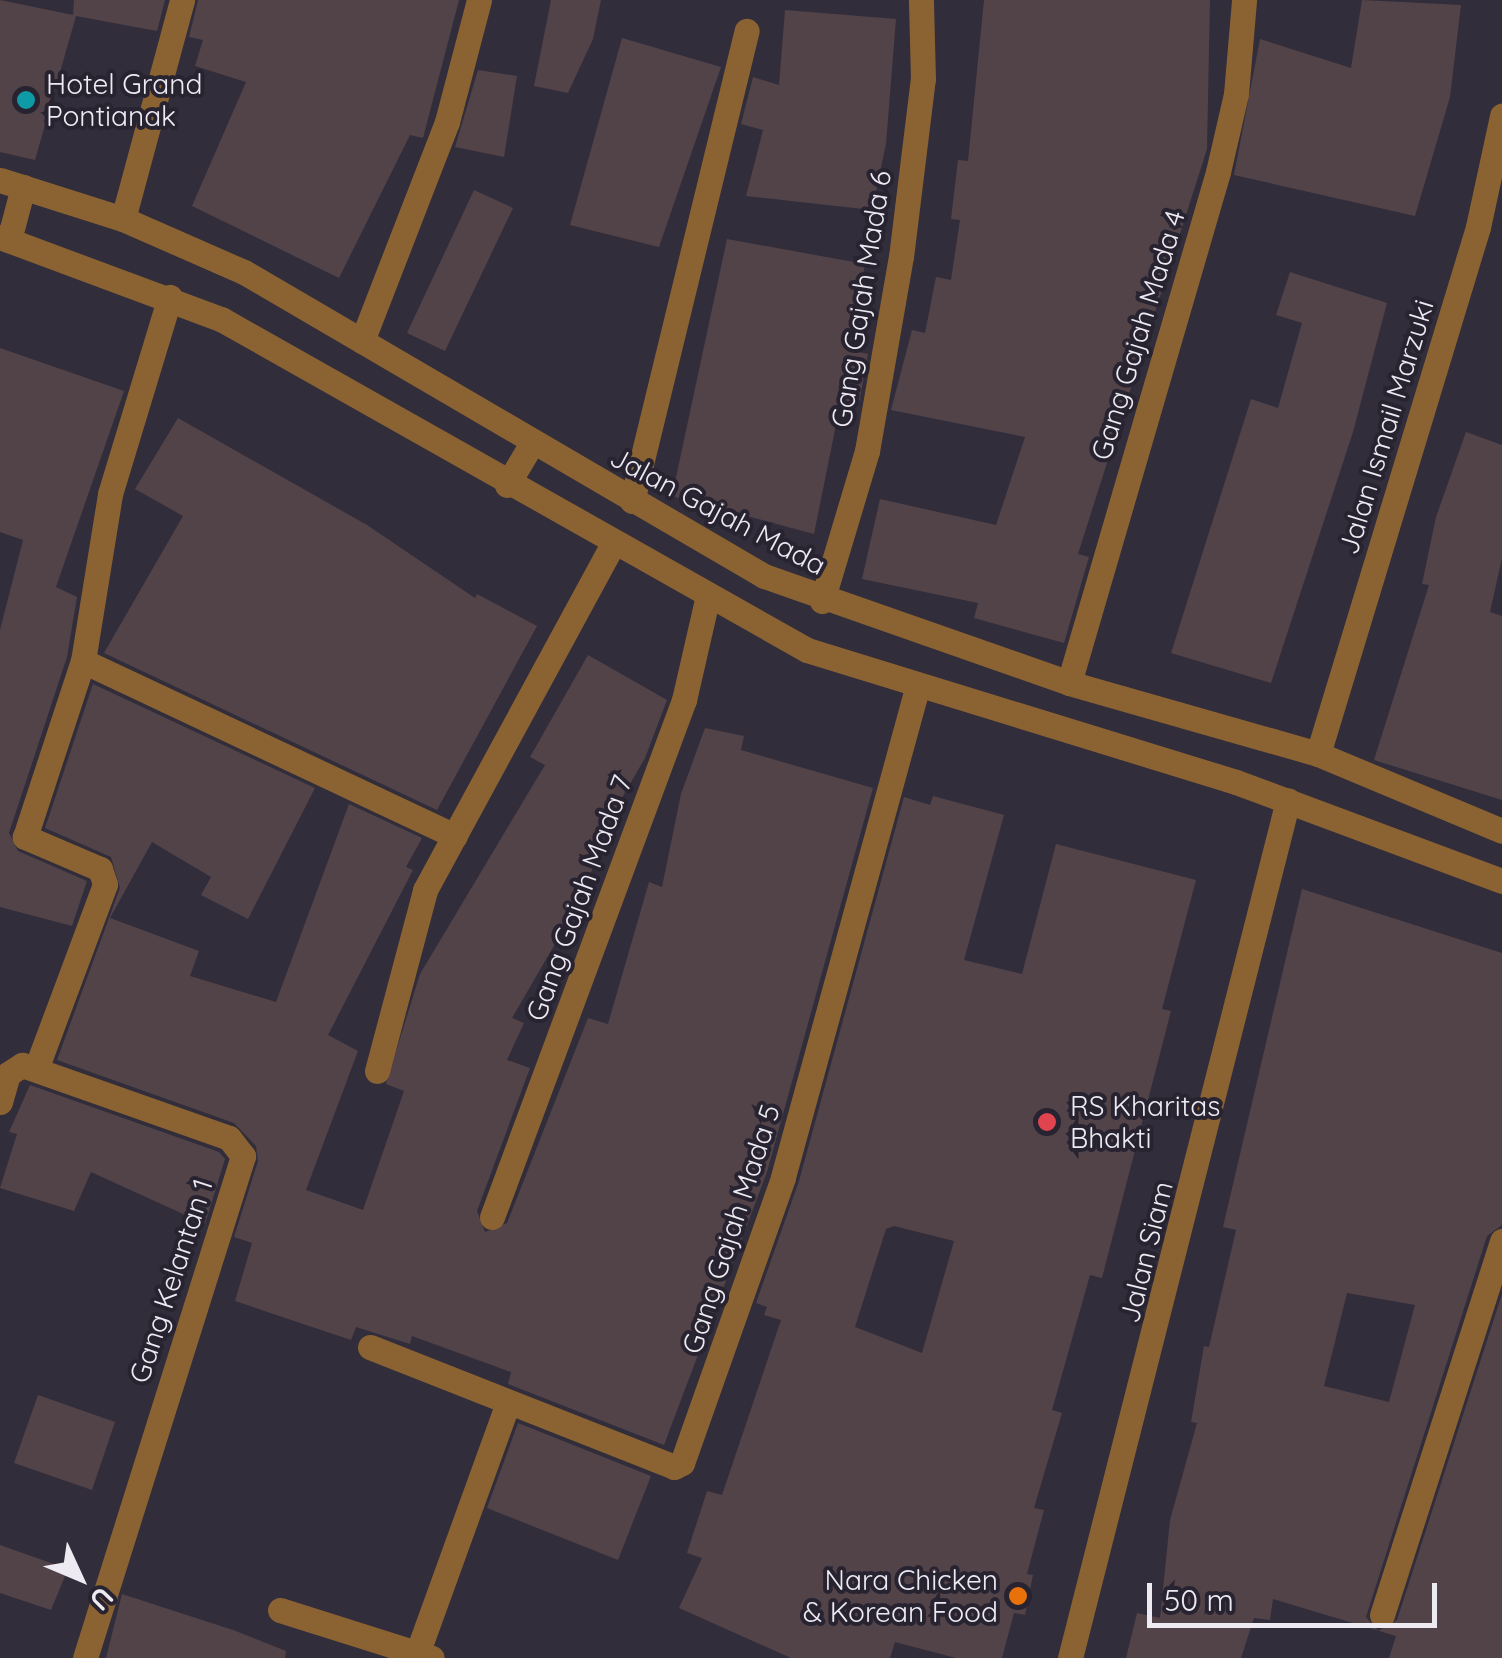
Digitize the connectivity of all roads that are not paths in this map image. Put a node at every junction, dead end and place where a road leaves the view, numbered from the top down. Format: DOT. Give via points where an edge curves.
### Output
graph roads {
  1 [pos="182,0"];
  2 [pos="479,0"];
  3 [pos="921,0"];
  4 [pos="1244,0"];
  5 [pos="747,31"];
  6 [pos="1502,116"];
  7 [pos="12,184"];
  8 [pos="123,219"];
  9 [pos="1490,228"];
  10 [pos="4,238"];
  11 [pos="170,296"];
  12 [pos="362,341"];
  13 [pos="532,443"];
  14 [pos="507,485"];
  15 [pos="632,501"];
  16 [pos="612,544"];
  17 [pos="708,596"];
  18 [pos="822,601"];
  19 [pos="84,662"];
  20 [pos="1069,683"];
  21 [pos="918,685"];
  22 [pos="1318,754"];
  23 [pos="1288,800"];
  24 [pos="0,828"];
  25 [pos="1502,831"];
  26 [pos="455,836"];
  27 [pos="25,837"];
  28 [pos="1502,881"];
  29 [pos="29,1067"];
  30 [pos="376,1070"];
  31 [pos="0,1102"];
  32 [pos="492,1217"];
  33 [pos="1502,1241"];
  34 [pos="370,1347"];
  35 [pos="508,1402"];
  36 [pos="280,1610"];
  37 [pos="1382,1615"];
  38 [pos="424,1656"];
  39 [pos="85,1658"];
  40 [pos="1070,1658"];
  1 -- 8 [label="street"];
  2 -- 12 [label="street" via="447,122"];
  3 -- 18 [label="street, Gang Gajah Mada 6" via="923,79 901,257 867,451"];
  4 -- 20 [label="street, Gang Gajah Mada 4" via="1236,94 1218,172"];
  5 -- 15 [label="street"];
  6 -- 9 [label="street, Jalan Ismail Marzuki"];
  7 -- 8 [label="street, Jalan Gajah Mada"];
  7 -- 10 [label="street"];
  8 -- 12 [label="street, Jalan Gajah Mada" via="244,272"];
  9 -- 22 [label="street, Jalan Ismail Marzuki"];
  10 -- 11 [label="street"];
  11 -- 14 [label="street" via="221,318"];
  11 -- 19 [label="street" via="110,494"];
  12 -- 13 [label="street, Jalan Gajah Mada"];
  13 -- 14 [label="street"];
  13 -- 15 [label="street, Jalan Gajah Mada"];
  14 -- 16 [label="street"];
  15 -- 18 [label="street, Jalan Gajah Mada"];
  16 -- 17 [label="street"];
  16 -- 26 [label="street"];
  17 -- 21 [label="street" via="807,650"];
  17 -- 32 [label="street, Gang Gajah Mada 7" via="684,700"];
  18 -- 20 [label="street, Jalan Gajah Mada"];
  19 -- 26 [label="street"];
  19 -- 27 [label="street"];
  20 -- 22 [label="street, Jalan Gajah Mada"];
  21 -- 23 [label="street"];
  21 -- 35 [label="street, Gang Gajah Mada 5" via="783,1177 688,1455 674,1467"];
  22 -- 25 [label="street, Jalan Gajah Mada"];
  23 -- 28 [label="street"];
  23 -- 40 [label="street, Jalan Siam"];
  24 -- 27 [label="street"];
  26 -- 30 [label="street" via="425,890"];
  27 -- 29 [label="street" via="100,869 105,884"];
  29 -- 31 [label="street" via="8,1074"];
  29 -- 39 [label="street, Gang Kelantan 1" via="229,1138 243,1156"];
  33 -- 37 [label="street"];
  34 -- 35 [label="street, Gang Gajah Mada 5"];
  35 -- 38 [label="street"];
  36 -- 38 [label="street"];
}
